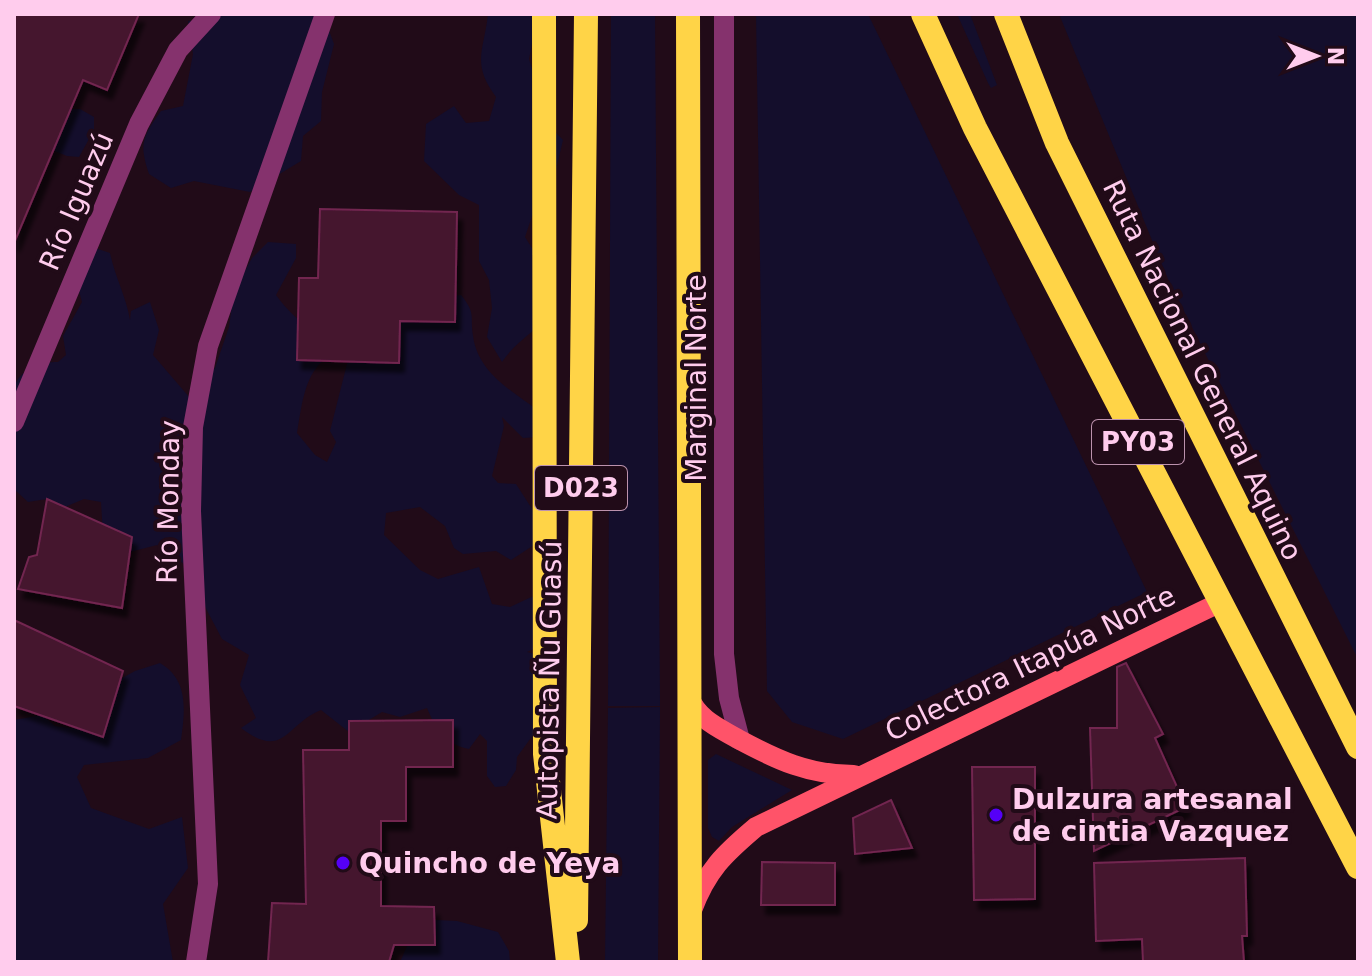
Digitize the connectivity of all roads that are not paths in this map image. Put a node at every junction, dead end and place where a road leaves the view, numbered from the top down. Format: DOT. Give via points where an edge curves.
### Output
graph roads {
  1 [pos="211,14"];
  2 [pos="325,14"];
  3 [pos="544,14"];
  4 [pos="586,14"];
  5 [pos="688,14"];
  6 [pos="724,14"];
  7 [pos="923,14"];
  8 [pos="1006,14"];
  9 [pos="14,422"];
  10 [pos="1221,602"];
  11 [pos="687,693"];
  12 [pos="740,740"];
  13 [pos="1358,747"];
  14 [pos="862,775"];
  15 [pos="1358,867"];
  16 [pos="690,915"];
  17 [pos="196,962"];
  18 [pos="568,962"];
  19 [pos="576,962"];
  20 [pos="690,962"];
  1 -- 9 [label="street, Río Iguazú" via="178,50 139,124"];
  2 -- 17 [label="street, Río Monday" via="208,346 193,427 191,511 208,884"];
  3 -- 18 [label="highway" via="545,754"];
  4 -- 19 [label="highway, Autopista Ñu Guasú / D023"];
  5 -- 11 [label="highway"];
  6 -- 12 [label="street, Marginal Norte" via="724,654"];
  7 -- 10 [label="highway, PY03" via="975,128"];
  8 -- 13 [label="highway, Ruta Nacional General Aquino / PY03" via="1057,143"];
  10 -- 14 [label="main road, Colectora Itapúa Norte"];
  10 -- 15 [label="highway, PY03"];
  11 -- 12 [label="main road, Colectora Itapúa Norte" via="695,712"];
  11 -- 16 [label="highway"];
  12 -- 14 [label="main road, Colectora Itapúa Norte" via="805,770"];
  14 -- 16 [label="main road, Colectora Itapúa Norte" via="756,827 719,858"];
  16 -- 20 [label="highway"];
}
